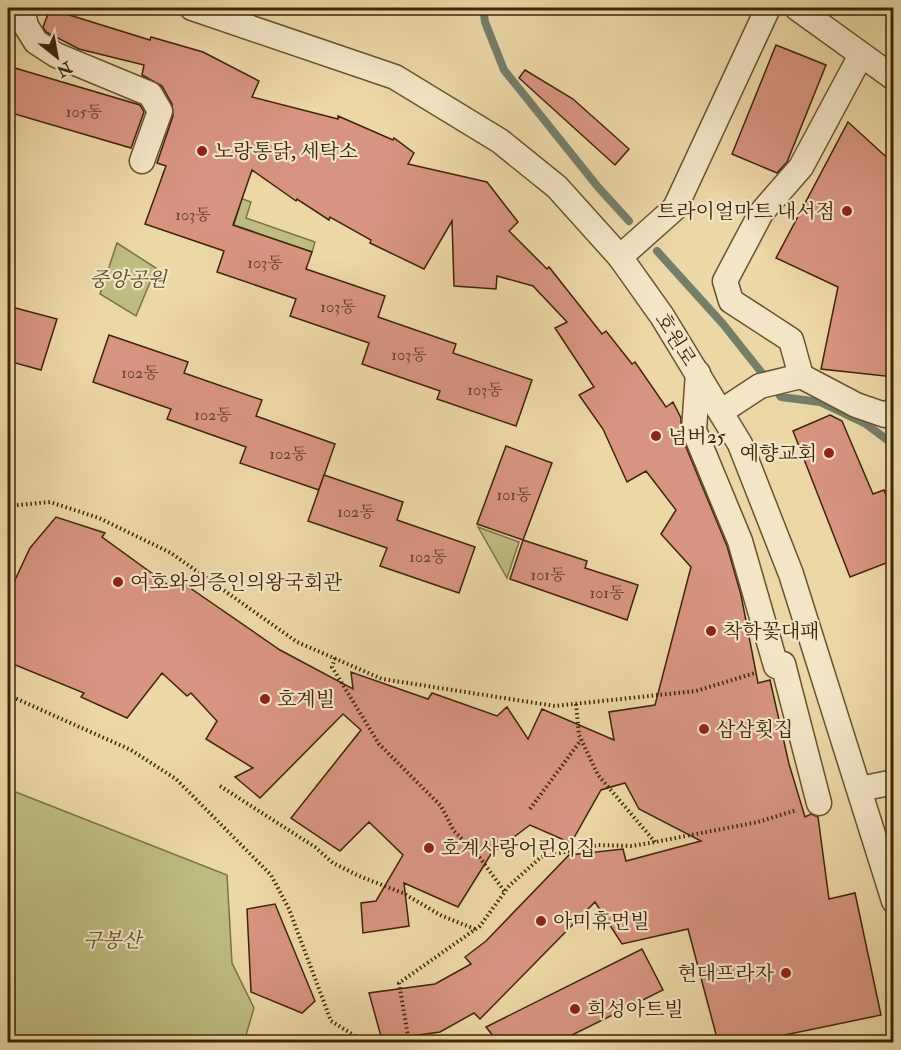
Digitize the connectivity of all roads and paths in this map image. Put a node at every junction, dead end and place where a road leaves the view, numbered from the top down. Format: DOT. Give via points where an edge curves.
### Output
graph roads {
  1 [pos="22,8"];
  2 [pos="192,8"];
  3 [pos="768,8"];
  4 [pos="797,8"];
  5 [pos="861,54"];
  6 [pos="894,78"];
  7 [pos="142,161"];
  8 [pos="620,257"];
  9 [pos="698,373"];
  10 [pos="801,376"];
  11 [pos="894,410"];
  12 [pos="722,411"];
  13 [pos="8,506"];
  14 [pos="335,658"];
  15 [pos="779,665"];
  16 [pos="8,695"];
  17 [pos="576,704"];
  18 [pos="581,740"];
  19 [pos="894,782"];
  20 [pos="220,786"];
  21 [pos="860,789"];
  22 [pos="819,803"];
  23 [pos="530,809"];
  24 [pos="656,842"];
  25 [pos="505,892"];
  26 [pos="894,901"];
  27 [pos="475,929"];
  28 [pos="365,1042"];
  29 [pos="409,1042"];
  1 -- 7 [label="street" via="26,26 36,42 56,55 150,94 160,111"];
  2 -- 8 [label="street, 호원로" via="395,77 500,141 557,187"];
  3 -- 8 [label="street" via="675,208"];
  4 -- 5 [label="street"];
  5 -- 6 [label="street"];
  5 -- 10 [label="street" via="801,167 761,213 725,281 731,301 791,340"];
  8 -- 9 [label="street, 호원로"];
  9 -- 12 [label="street, 호원로"];
  9 -- 15 [label="street" via="694,430 740,541"];
  10 -- 11 [label="street" via="856,405 885,414"];
  10 -- 12 [label="street" via="760,386"];
  12 -- 21 [label="street, 호원로" via="740,444 791,574"];
  13 -- 14 [label="path" via="50,502 99,518 171,553 297,642"];
  14 -- 17 [label="path" via="382,679 555,706"];
  14 -- 25 [label="path" via="332,667 379,744 441,806 454,831"];
  15 -- 17 [label="path" via="696,691"];
  15 -- 22 [label="street"];
  16 -- 28 [label="path" via="131,750 176,779 272,875 289,909 331,1021"];
  17 -- 18 [label="path"];
  18 -- 23 [label="path"];
  18 -- 24 [label="path" via="598,775"];
  19 -- 21 [label="street"];
  20 -- 27 [label="path" via="315,847 333,863"];
  21 -- 26 [label="street, 호원로"];
  22 -- 24 [label="path" via="758,822"];
  24 -- 25 [label="path" via="598,845 541,857"];
  25 -- 27 [label="path"];
  27 -- 29 [label="path" via="399,982"];
}
